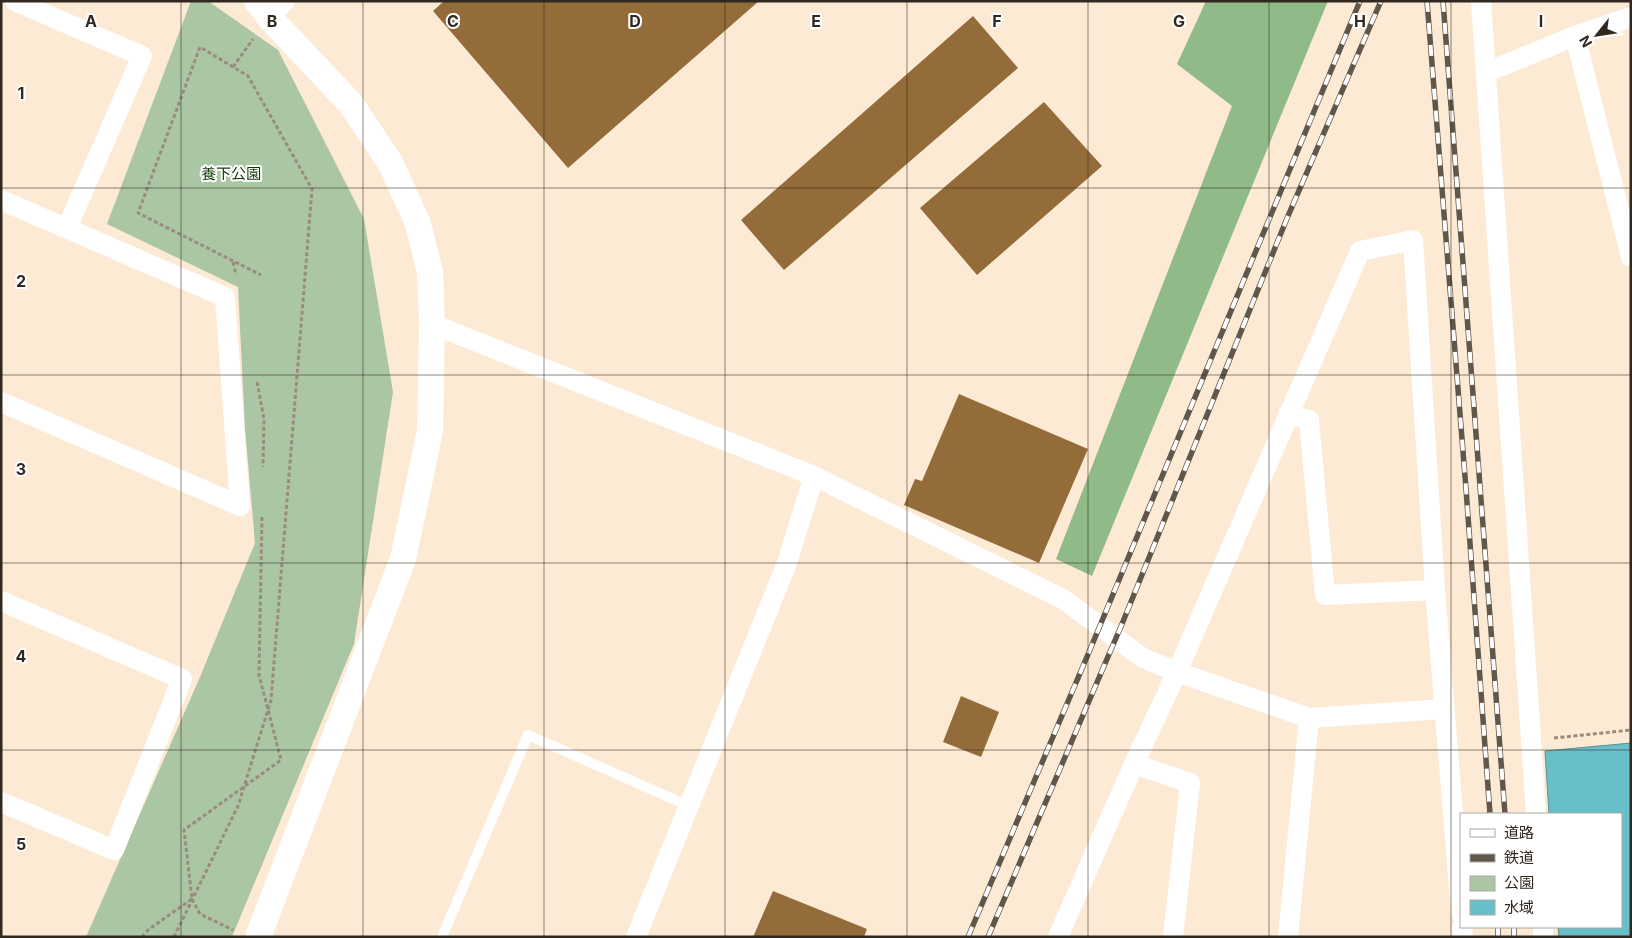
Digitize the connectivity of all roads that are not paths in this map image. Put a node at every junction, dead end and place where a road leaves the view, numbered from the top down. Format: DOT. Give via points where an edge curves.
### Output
graph roads {
  1 [pos="15,1"];
  2 [pos="1481,1"];
  3 [pos="270,7"];
  4 [pos="1631,17"];
  5 [pos="1575,36"];
  6 [pos="1487,72"];
  7 [pos="1,200"];
  8 [pos="67,228"];
  9 [pos="1631,258"];
  10 [pos="432,324"];
  11 [pos="1,402"];
  12 [pos="1288,414"];
  13 [pos="814,476"];
  14 [pos="1435,590"];
  15 [pos="1,601"];
  16 [pos="1177,672"];
  17 [pos="1444,709"];
  18 [pos="1310,718"];
  19 [pos="1134,764"];
  20 [pos="1,802"];
  21 [pos="689,806"];
  22 [pos="1536,813"];
  23 [pos="1460,901"];
  24 [pos="254,935"];
  25 [pos="442,937"];
  26 [pos="636,937"];
  27 [pos="1058,937"];
  28 [pos="1173,937"];
  29 [pos="1288,937"];
  1 -- 8 [label="street" via="142,56"];
  2 -- 6 [label="street"];
  3 -- 10 [label="street" via="351,104 391,164 418,224 430,272"];
  4 -- 5 [label="street"];
  5 -- 6 [label="street"];
  5 -- 9 [label="street"];
  6 -- 22 [label="street"];
  7 -- 8 [label="street"];
  8 -- 11 [label="street" via="225,297 240,506"];
  10 -- 13 [label="street"];
  10 -- 24 [label="street" via="430,431 402,559"];
  12 -- 14 [label="street" via="1309,420 1325,595"];
  12 -- 14 [label="street" via="1360,251 1414,240"];
  12 -- 16 [label="street"];
  13 -- 16 [label="street" via="1063,599 1143,658"];
  13 -- 21 [label="street" via="787,563"];
  14 -- 17 [label="street"];
  15 -- 20 [label="street" via="182,678 114,850"];
  16 -- 18 [label="street"];
  16 -- 19 [label="street"];
  17 -- 18 [label="street"];
  17 -- 23 [label="street"];
  18 -- 29 [label="street"];
  19 -- 27 [label="street"];
  19 -- 28 [label="street" via="1190,783"];
  21 -- 25 [label="lane" via="528,735"];
  21 -- 26 [label="street"];
}
